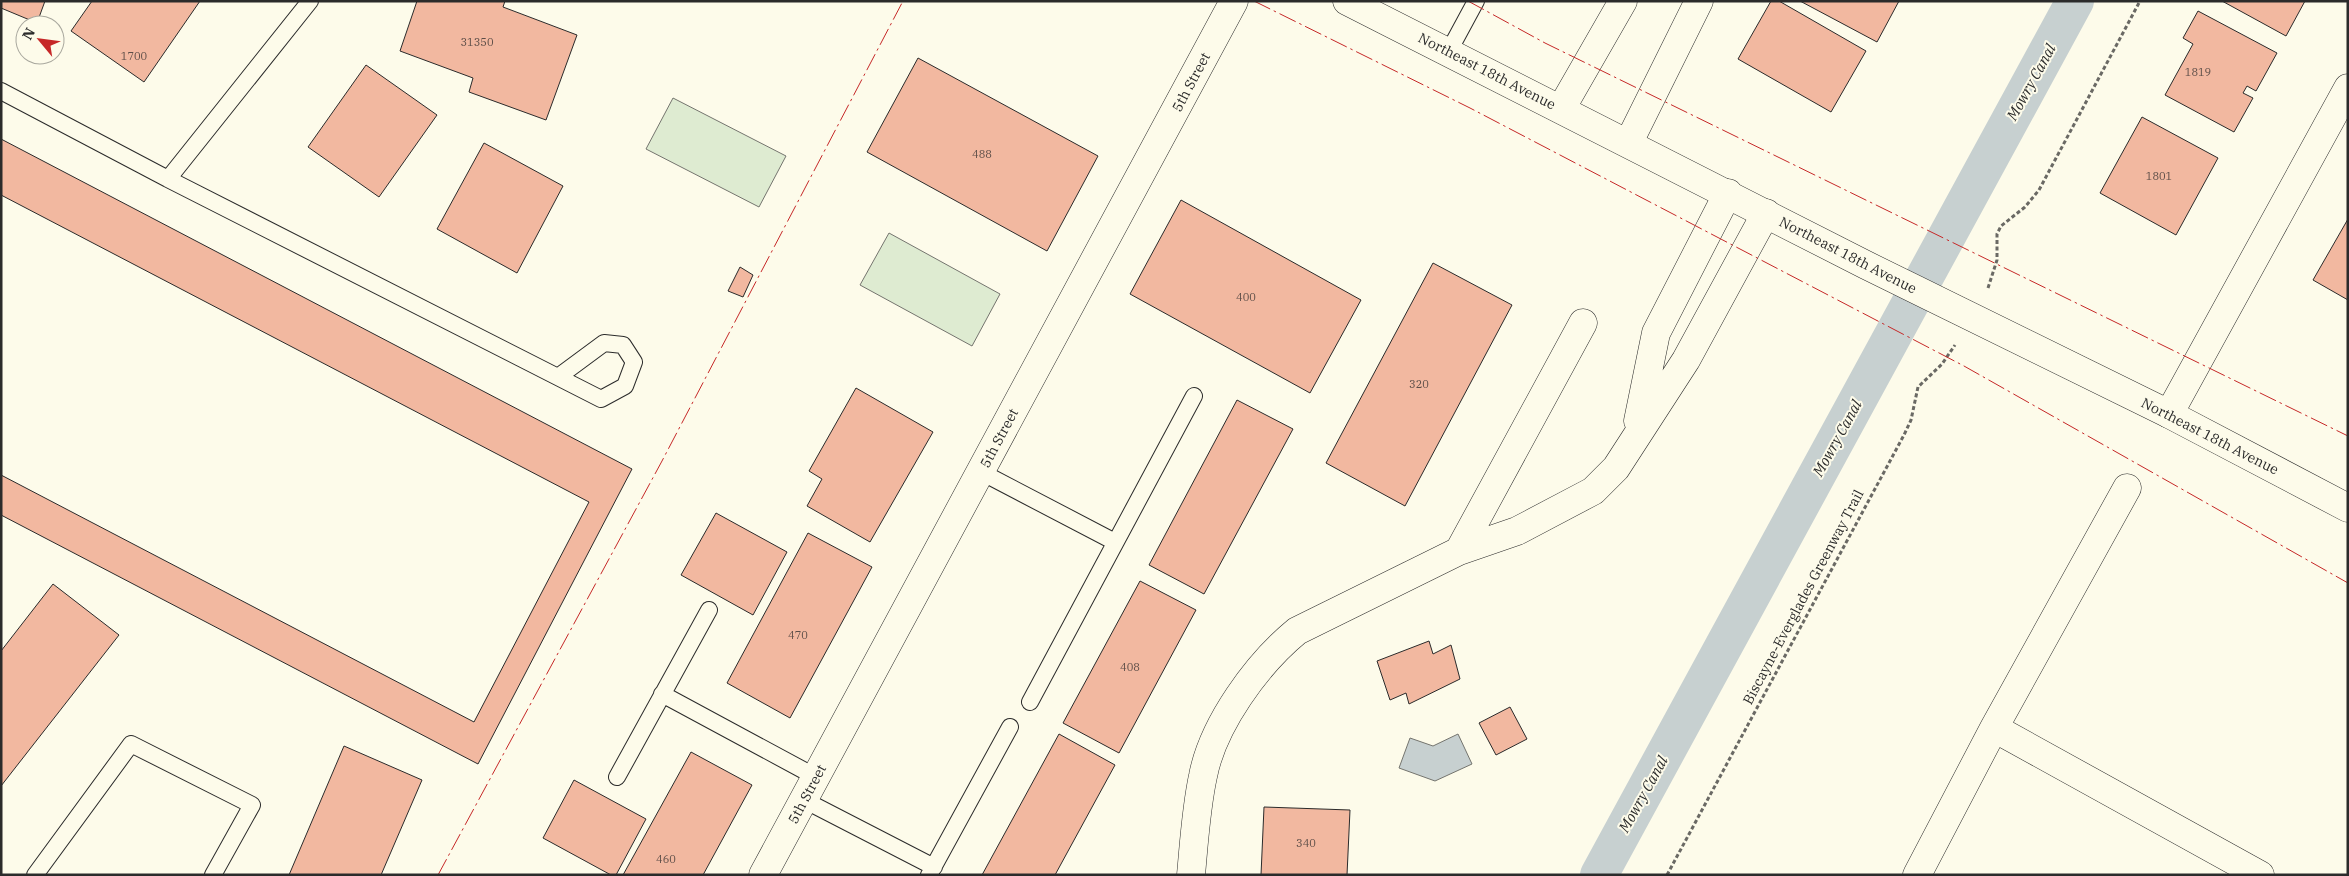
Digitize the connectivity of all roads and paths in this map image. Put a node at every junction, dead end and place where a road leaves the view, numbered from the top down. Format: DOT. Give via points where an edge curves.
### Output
graph roads {
  1 [pos="310,1"];
  2 [pos="1234,1"];
  3 [pos="1348,1"];
  4 [pos="1476,1"];
  5 [pos="1623,1"];
  6 [pos="1699,1"];
  7 [pos="2140,1"];
  8 [pos="1449,52"];
  9 [pos="1,91"];
  10 [pos="2345,99"];
  11 [pos="1562,109"];
  12 [pos="1629,142"];
  13 [pos="168,179"];
  14 [pos="1728,193"];
  15 [pos="1766,213"];
  16 [pos="1986,293"];
  17 [pos="1583,323"];
  18 [pos="1956,343"];
  19 [pos="558,377"];
  20 [pos="1194,396"];
  21 [pos="2170,414"];
  22 [pos="1635,435"];
  23 [pos="981,472"];
  24 [pos="2127,488"];
  25 [pos="2348,508"];
  26 [pos="1115,542"];
  27 [pos="1459,551"];
  28 [pos="709,610"];
  29 [pos="662,694"];
  30 [pos="1030,702"];
  31 [pos="1010,727"];
  32 [pos="1994,728"];
  33 [pos="617,777"];
  34 [pos="810,788"];
  35 [pos="932,871"];
  36 [pos="35,875"];
  37 [pos="213,875"];
  38 [pos="763,875"];
  39 [pos="1191,875"];
  40 [pos="1667,875"];
  41 [pos="1917,875"];
  42 [pos="2260,875"];
  1 -- 13 [label="lane"];
  2 -- 23 [label="street, 5th Street"];
  3 -- 8 [label="street, Northeast 18th Avenue"];
  4 -- 8 [label="lane"];
  5 -- 11 [label="street"];
  6 -- 12 [label="street"];
  7 -- 16 [label="path" via="2039,190 2025,207 2000,226 1996,260"];
  8 -- 11 [label="street, Northeast 18th Avenue"];
  9 -- 13 [label="lane"];
  10 -- 21 [label="street"];
  11 -- 12 [label="street, Northeast 18th Avenue"];
  12 -- 14 [label="street, Northeast 18th Avenue"];
  13 -- 19 [label="lane"];
  14 -- 15 [label="street, Northeast 18th Avenue"];
  14 -- 22 [label="street" via="1656,332"];
  15 -- 21 [label="street, Northeast 18th Avenue"];
  15 -- 22 [label="street" via="1686,360"];
  17 -- 27 [label="street"];
  18 -- 40 [label="path, Biscayne-Everglades Greenway Trail" via="1942,364 1918,386 1911,420 1904,435"];
  20 -- 26 [label="lane"];
  21 -- 25 [label="street, Northeast 18th Avenue"];
  22 -- 27 [label="street" via="1616,468 1593,491 1517,531"];
  23 -- 26 [label="lane"];
  23 -- 34 [label="street, 5th Street"];
  24 -- 32 [label="street"];
  26 -- 30 [label="lane"];
  27 -- 39 [label="street" via="1297,631 1261,666 1212,748 1203,776"];
  28 -- 29 [label="lane"];
  29 -- 33 [label="lane"];
  29 -- 34 [label="lane"];
  31 -- 35 [label="lane"];
  32 -- 41 [label="street"];
  32 -- 42 [label="street"];
  34 -- 35 [label="lane"];
  34 -- 38 [label="street, 5th Street"];
  36 -- 37 [label="lane" via="131,744 252,805"];
}
